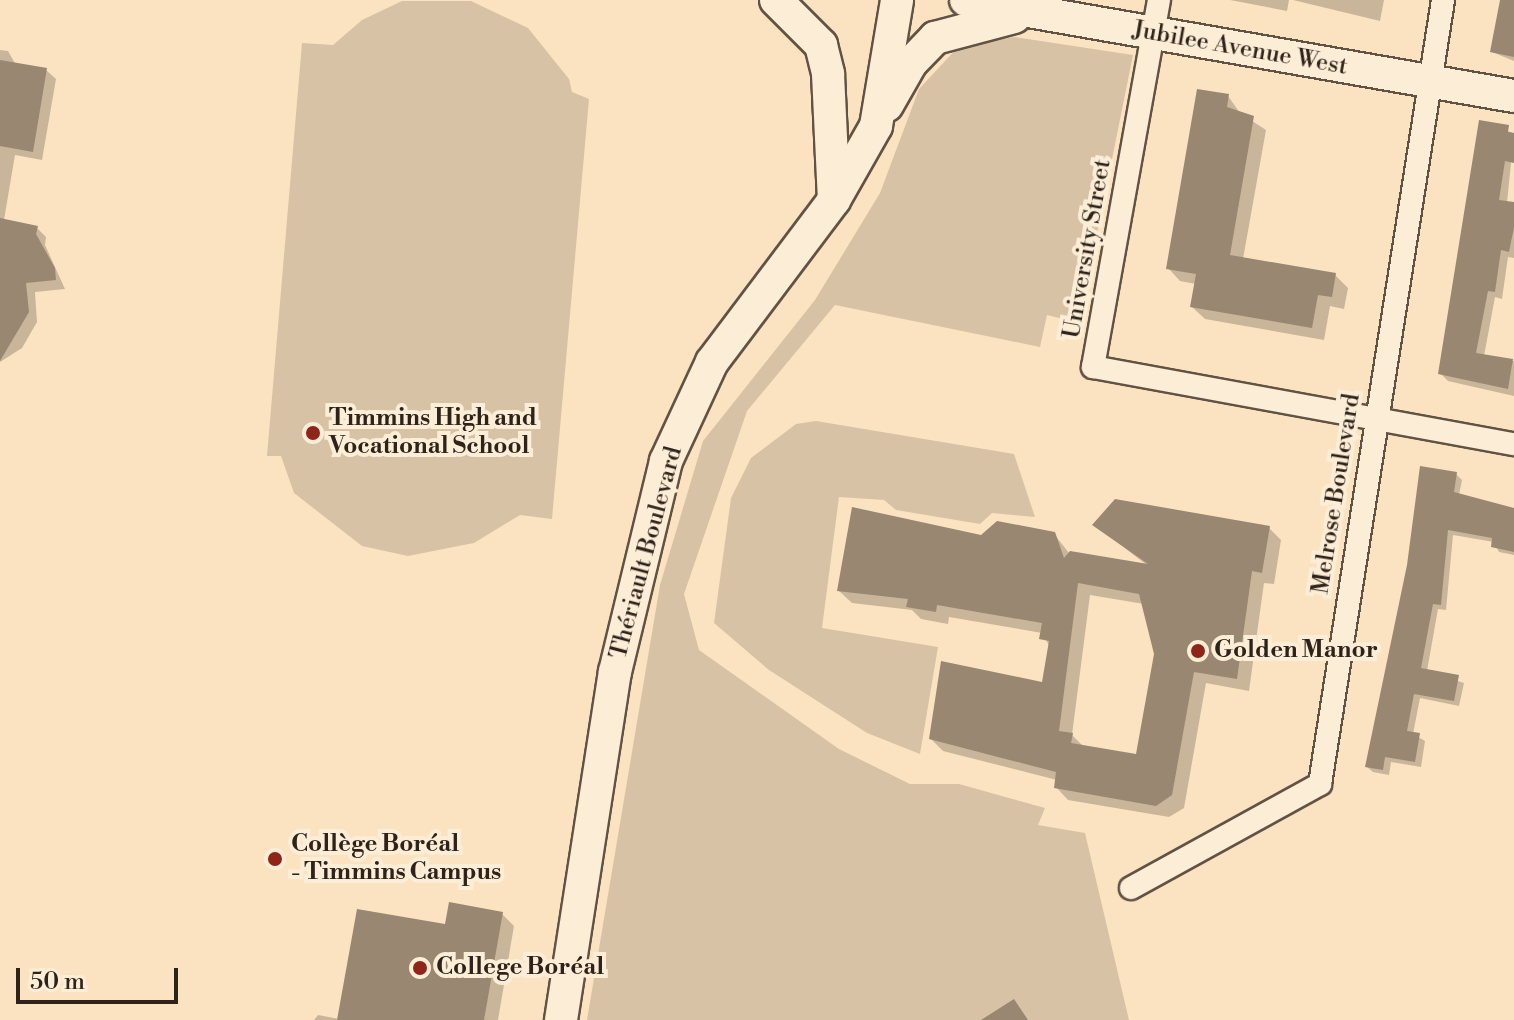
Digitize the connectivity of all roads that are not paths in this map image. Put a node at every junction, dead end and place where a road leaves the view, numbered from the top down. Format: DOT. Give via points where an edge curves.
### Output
graph roads {
  1 [pos="776,0"];
  2 [pos="897,0"];
  3 [pos="966,0"];
  4 [pos="1159,0"];
  5 [pos="1443,0"];
  6 [pos="1045,13"];
  7 [pos="1152,35"];
  8 [pos="1429,83"];
  9 [pos="1514,96"];
  10 [pos="876,126"];
  11 [pos="834,200"];
  12 [pos="1375,416"];
  13 [pos="1514,444"];
  14 [pos="1131,888"];
  15 [pos="561,1020"];
  1 -- 11 [label="main road" via="821,45 828,74"];
  2 -- 10 [label="main road, Thériault Boulevard"];
  3 -- 6 [label="main road, Jubilee Avenue West"];
  4 -- 7 [label="street, University Street"];
  5 -- 8 [label="street, Melrose Boulevard"];
  6 -- 7 [label="main road, Jubilee Avenue West"];
  6 -- 10 [label="main road" via="970,25 935,38 911,63"];
  7 -- 8 [label="main road, Jubilee Avenue West"];
  7 -- 12 [label="street, University Street" via="1093,367"];
  8 -- 9 [label="main road, Jubilee Avenue West"];
  8 -- 12 [label="street, Melrose Boulevard"];
  10 -- 11 [label="main road, Thériault Boulevard"];
  11 -- 15 [label="main road, Thériault Boulevard" via="712,362 666,461 615,672"];
  12 -- 13 [label="street"];
  12 -- 14 [label="street, Melrose Boulevard" via="1320,784"];
}
